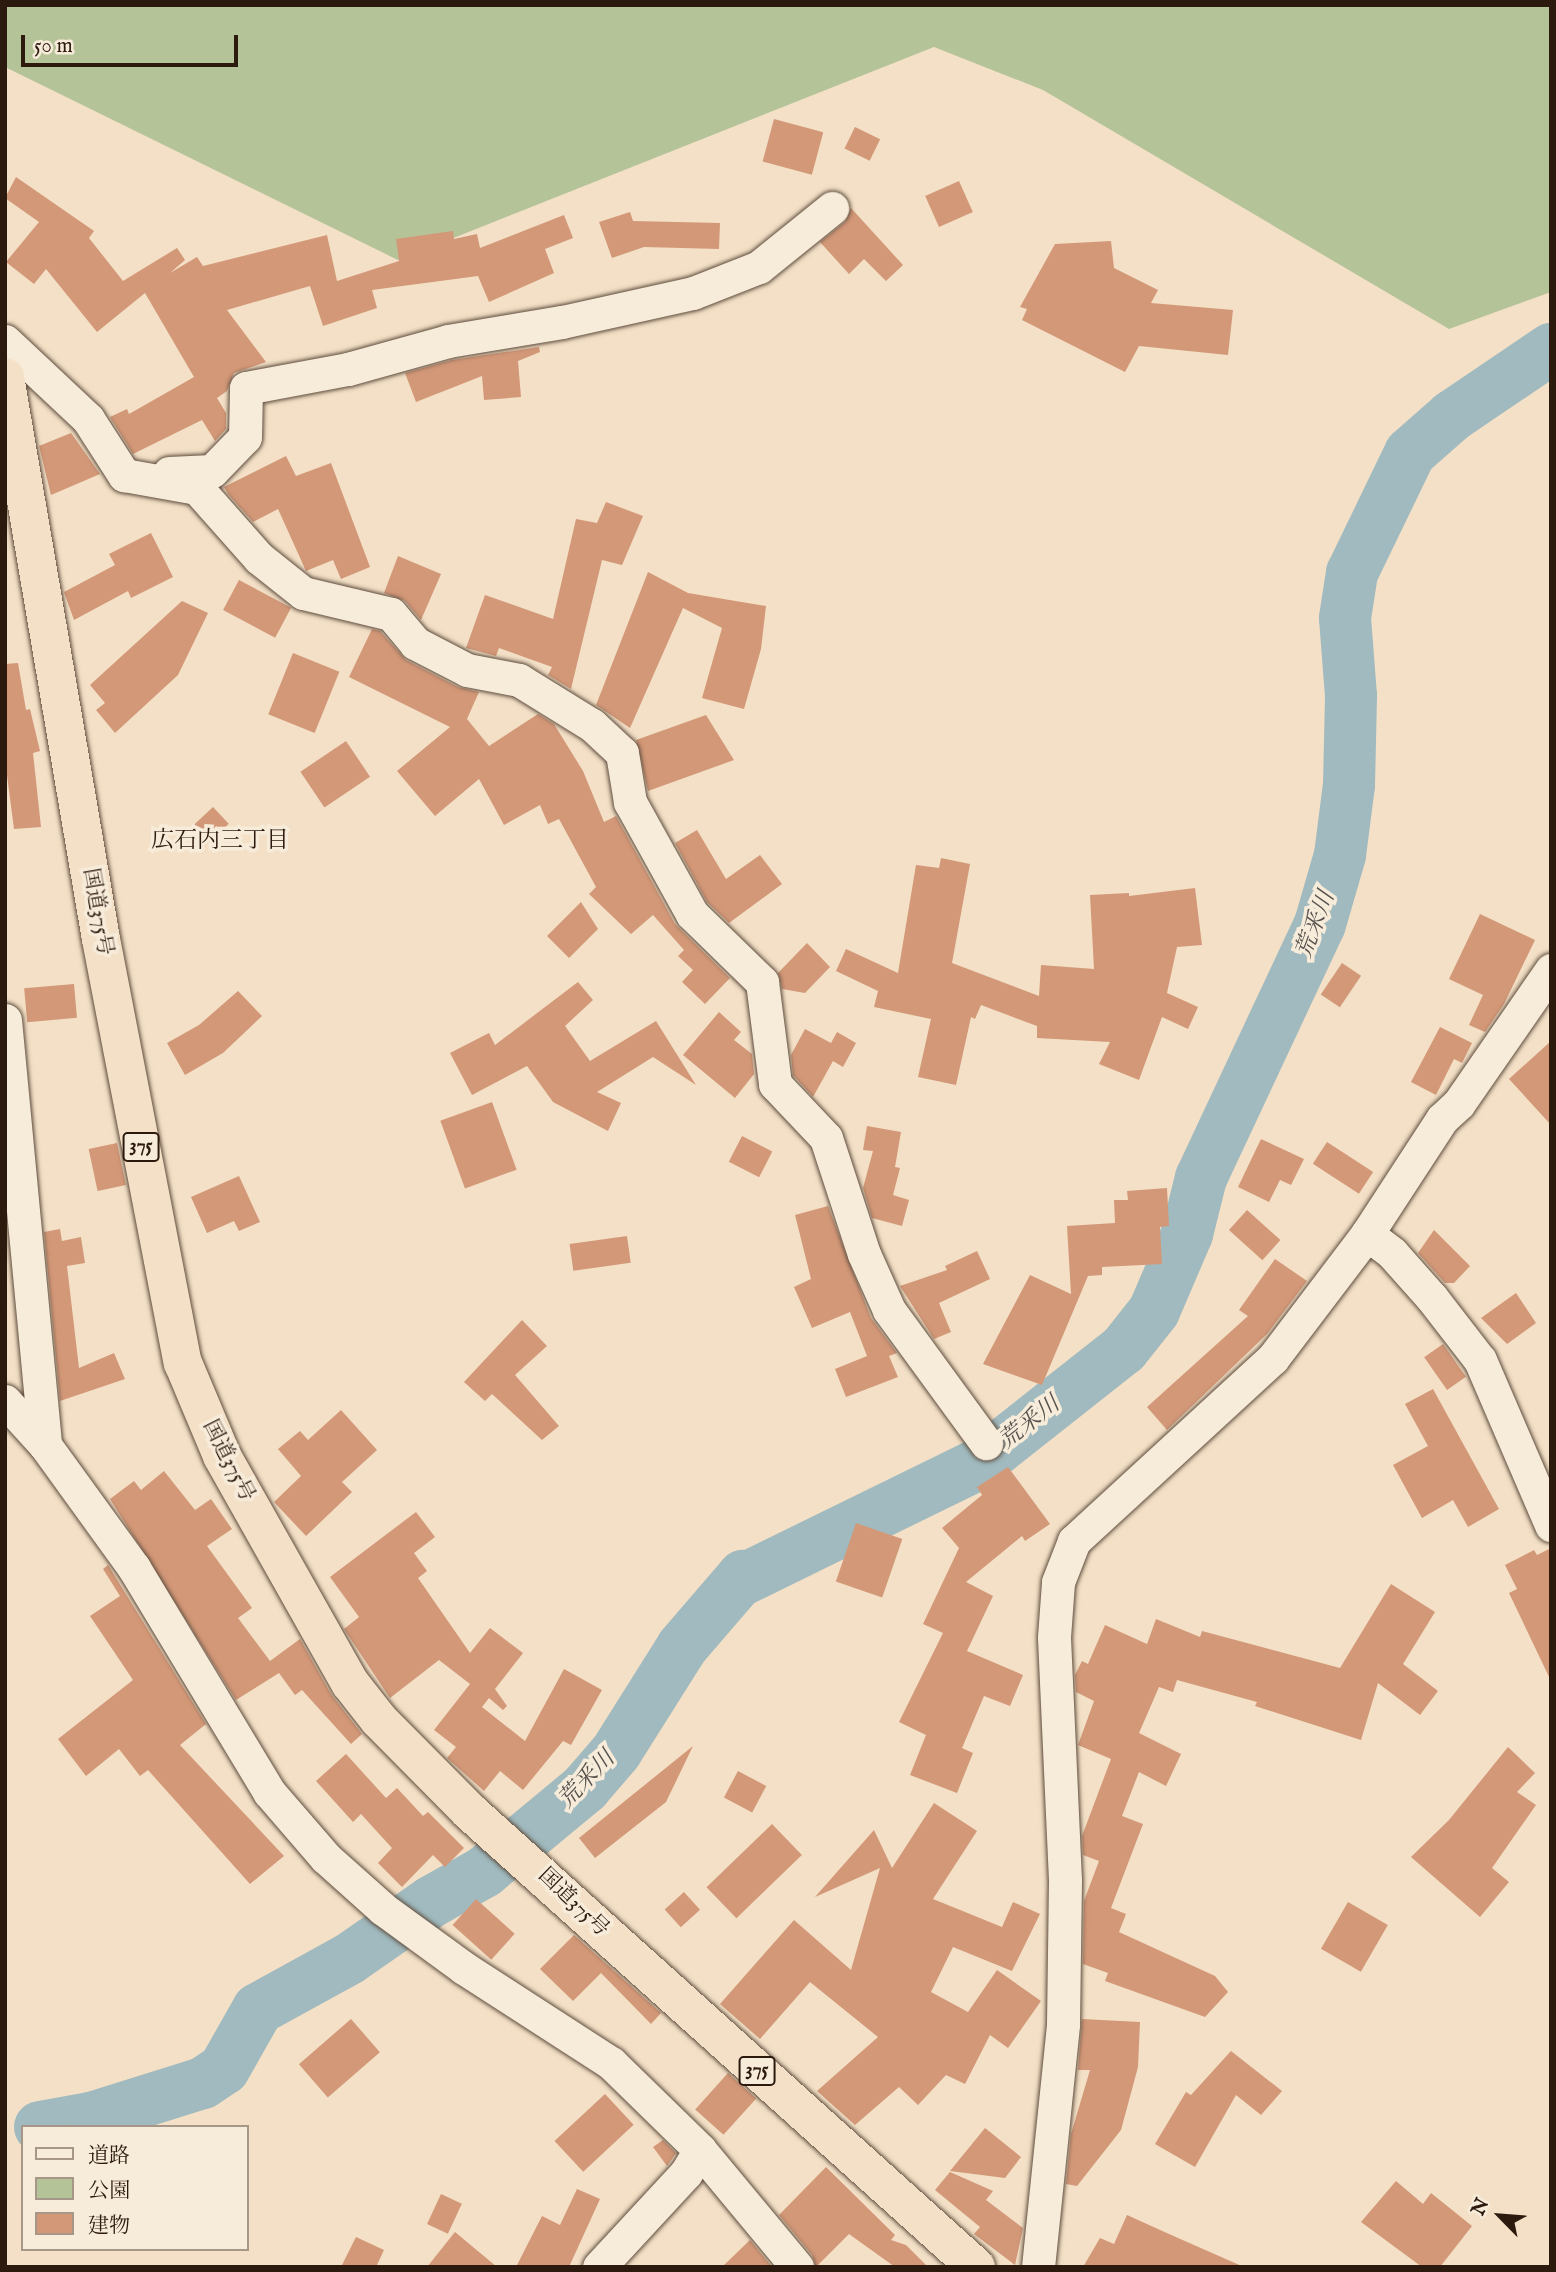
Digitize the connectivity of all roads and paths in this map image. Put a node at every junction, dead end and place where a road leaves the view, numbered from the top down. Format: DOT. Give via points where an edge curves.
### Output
graph roads {
  1 [pos="832,208"];
  2 [pos="5,341"];
  3 [pos="5,376"];
  4 [pos="124,475"];
  5 [pos="1551,970"];
  6 [pos="5,1020"];
  7 [pos="1367,1234"];
  8 [pos="5,1401"];
  9 [pos="986,1443"];
  10 [pos="45,1445"];
  11 [pos="1551,1525"];
  12 [pos="700,2150"];
  13 [pos="599,2267"];
  14 [pos="797,2267"];
  15 [pos="976,2267"];
  16 [pos="1038,2267"];
  1 -- 4 [label="street" via="759,267 693,293 448,341 348,369 246,388 245,437 212,471"];
  2 -- 4 [label="street" via="88,419"];
  3 -- 15 [label="highway, 国道375号 / 375" via="101,939 183,1363 222,1456 350,1683 379,1720 622,1951"];
  4 -- 9 [label="street" via="197,488 259,558 303,593 390,614 415,643 467,670 519,680 592,725 622,753 631,802 692,914 762,982 775,1084 826,1138 864,1254 889,1310"];
  5 -- 7 [label="street" via="1459,1103 1442,1119"];
  6 -- 10 [label="street"];
  7 -- 11 [label="street" via="1408,1271 1480,1360"];
  7 -- 16 [label="street" via="1273,1358 1074,1541 1058,1582 1054,1637 1065,1880 1063,2024"];
  8 -- 10 [label="street"];
  10 -- 12 [label="street" via="134,1568 270,1793 326,1858 383,1909 464,1968 611,2063"];
  12 -- 13 [label="street" via="686,2173"];
  12 -- 14 [label="street"];
}
